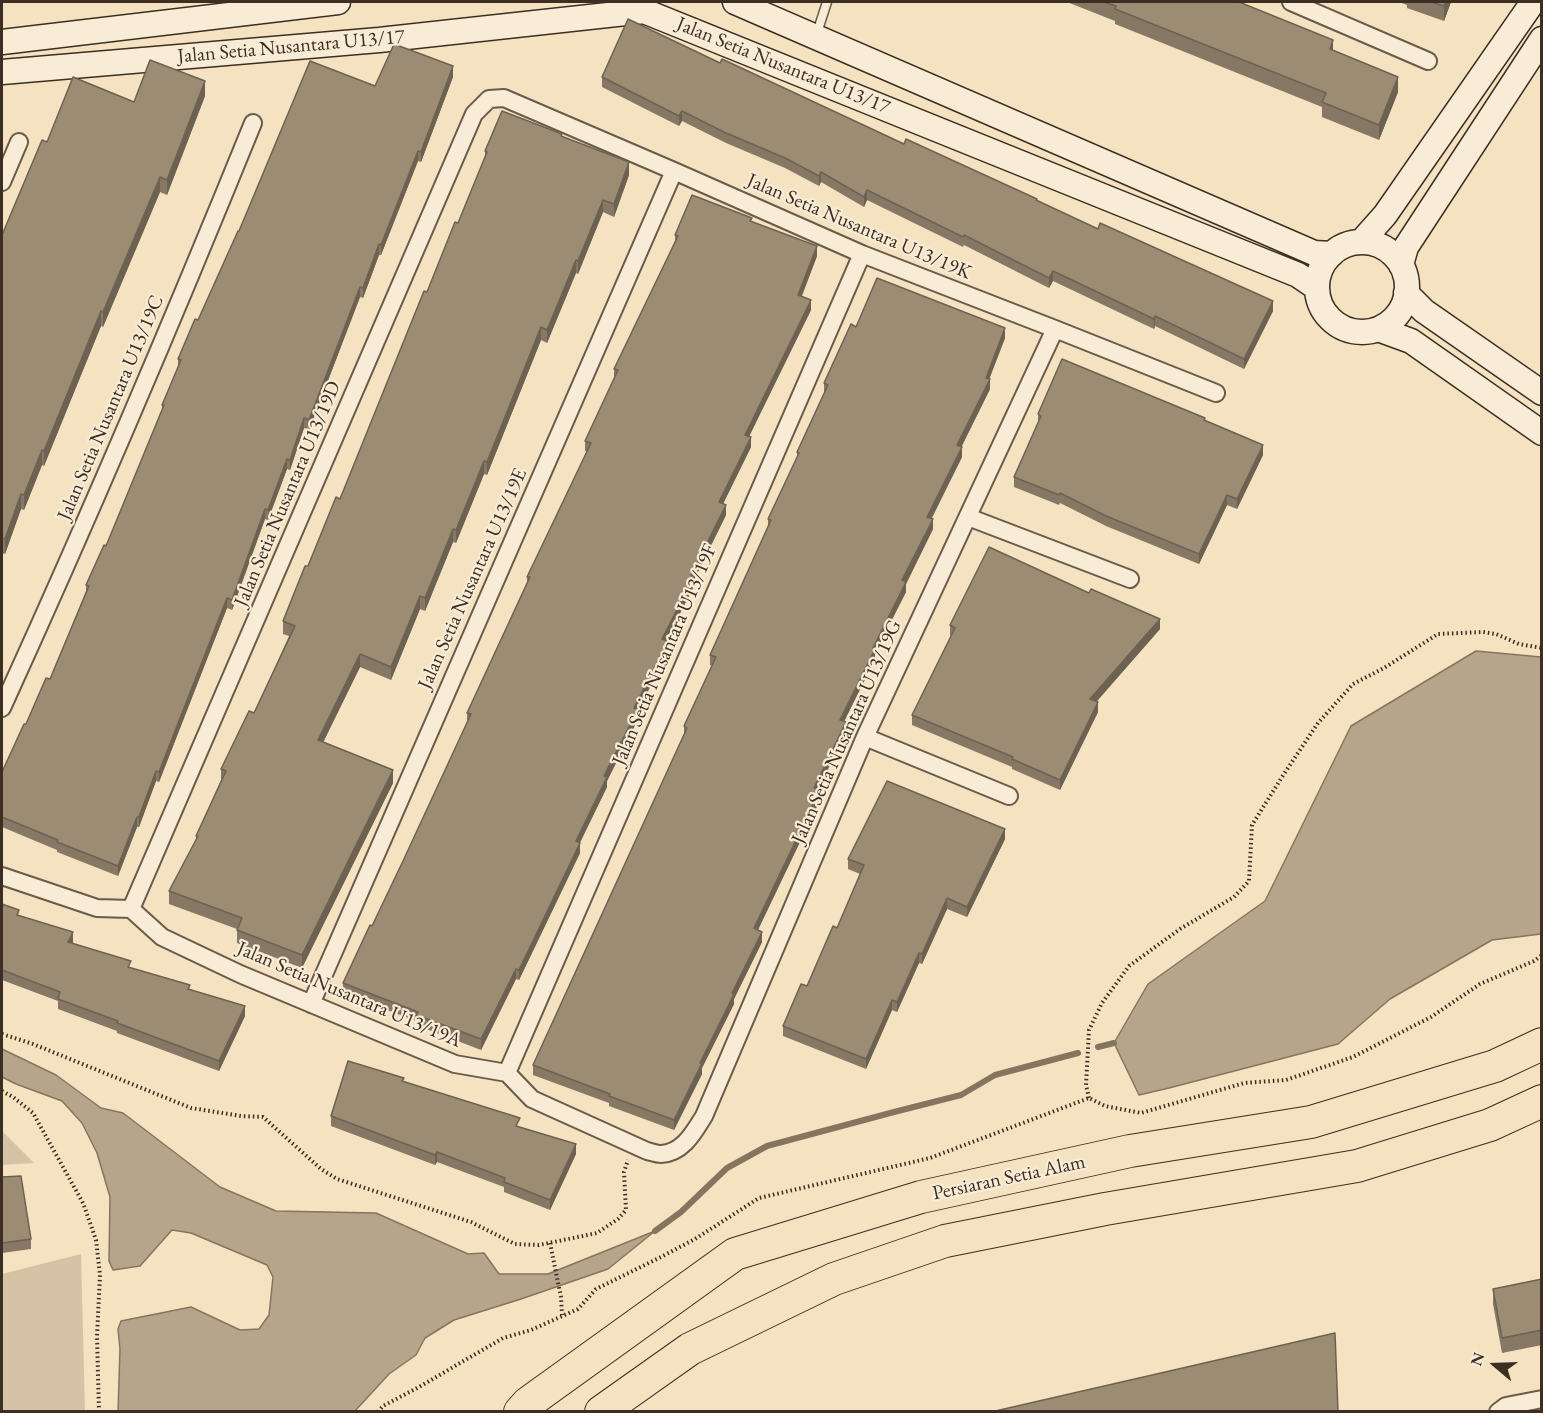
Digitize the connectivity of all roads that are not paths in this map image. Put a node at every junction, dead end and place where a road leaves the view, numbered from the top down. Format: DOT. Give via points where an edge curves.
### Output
graph roads {
  1 [pos="338,2"];
  2 [pos="735,2"];
  3 [pos="827,2"];
  4 [pos="1291,2"];
  5 [pos="1533,2"];
  6 [pos="816,37"];
  7 [pos="1542,39"];
  8 [pos="2,42"];
  9 [pos="1428,61"];
  10 [pos="2,72"];
  11 [pos="489,99"];
  12 [pos="253,123"];
  13 [pos="18,142"];
  14 [pos="674,171"];
  15 [pos="2,182"];
  16 [pos="1361,242"];
  17 [pos="862,254"];
  18 [pos="1332,254"];
  19 [pos="1401,265"];
  20 [pos="1317,288"];
  21 [pos="1406,292"];
  22 [pos="1055,329"];
  23 [pos="1378,329"];
  24 [pos="1216,393"];
  25 [pos="1542,393"];
  26 [pos="1542,432"];
  27 [pos="968,517"];
  28 [pos="1130,579"];
  29 [pos="2,708"];
  30 [pos="865,737"];
  31 [pos="1009,796"];
  32 [pos="2,876"];
  33 [pos="131,909"];
  34 [pos="311,1004"];
  35 [pos="1542,1044"];
  36 [pos="507,1073"];
  37 [pos="1542,1101"];
  38 [pos="1542,1399"];
  39 [pos="520,1412"];
  40 [pos="601,1412"];
  41 [pos="1498,1412"];
  1 -- 8 [label="main road, Jalan Setia Nusantara U13/17"];
  2 -- 6 [label="main road, Jalan Setia Nusantara U13/17"];
  3 -- 6 [label="lane"];
  4 -- 9 [label="street"];
  5 -- 16 [label="main road" via="1385,214"];
  6 -- 18 [label="main road, Jalan Setia Nusantara U13/17" via="1314,253"];
  7 -- 19 [label="main road" via="1406,247"];
  10 -- 20 [label="main road, Jalan Setia Nusantara U13/17" via="380,40 644,10 1298,275"];
  11 -- 14 [label="street, Jalan Setia Nusantara U13/19K" via="504,98"];
  11 -- 33 [label="street, Jalan Setia Nusantara U13/19D" via="474,114"];
  12 -- 29 [label="street, Jalan Setia Nusantara U13/19C"];
  13 -- 15 [label="street"];
  14 -- 17 [label="street, Jalan Setia Nusantara U13/19K"];
  14 -- 34 [label="street, Jalan Setia Nusantara U13/19E"];
  16 -- 18 [label="main road"];
  16 -- 19 [label="main road" via="1384,248"];
  17 -- 22 [label="street, Jalan Setia Nusantara U13/19K"];
  17 -- 36 [label="street, Jalan Setia Nusantara U13/19F"];
  18 -- 20 [label="main road" via="1323,264"];
  19 -- 21 [label="main road"];
  20 -- 23 [label="main road" via="1326,315 1337,325 1350,331"];
  21 -- 23 [label="main road" via="1397,315"];
  21 -- 25 [label="main road" via="1424,311"];
  22 -- 24 [label="street, Jalan Setia Nusantara U13/19K"];
  22 -- 27 [label="street, Jalan Setia Nusantara U13/19G"];
  23 -- 26 [label="main road" via="1412,341"];
  27 -- 28 [label="street"];
  27 -- 30 [label="street, Jalan Setia Nusantara U13/19G"];
  30 -- 31 [label="street"];
  30 -- 36 [label="street, Jalan Setia Nusantara U13/19G" via="704,1116 677,1150 661,1154 646,1151 532,1099"];
  32 -- 33 [label="street" via="97,908"];
  33 -- 34 [label="street, Jalan Setia Nusantara U13/19A" via="162,937"];
  34 -- 36 [label="street, Jalan Setia Nusantara U13/19A" via="455,1064"];
  35 -- 39 [label="highway, Persiaran Setia Alam" via="1496,1066 1311,1122 1130,1151 921,1197 735,1254"];
  37 -- 40 [label="highway" via="1490,1125 1357,1166 1104,1209 945,1241 834,1279 690,1348"];
  38 -- 41 [label="street" via="1506,1406"];
}
